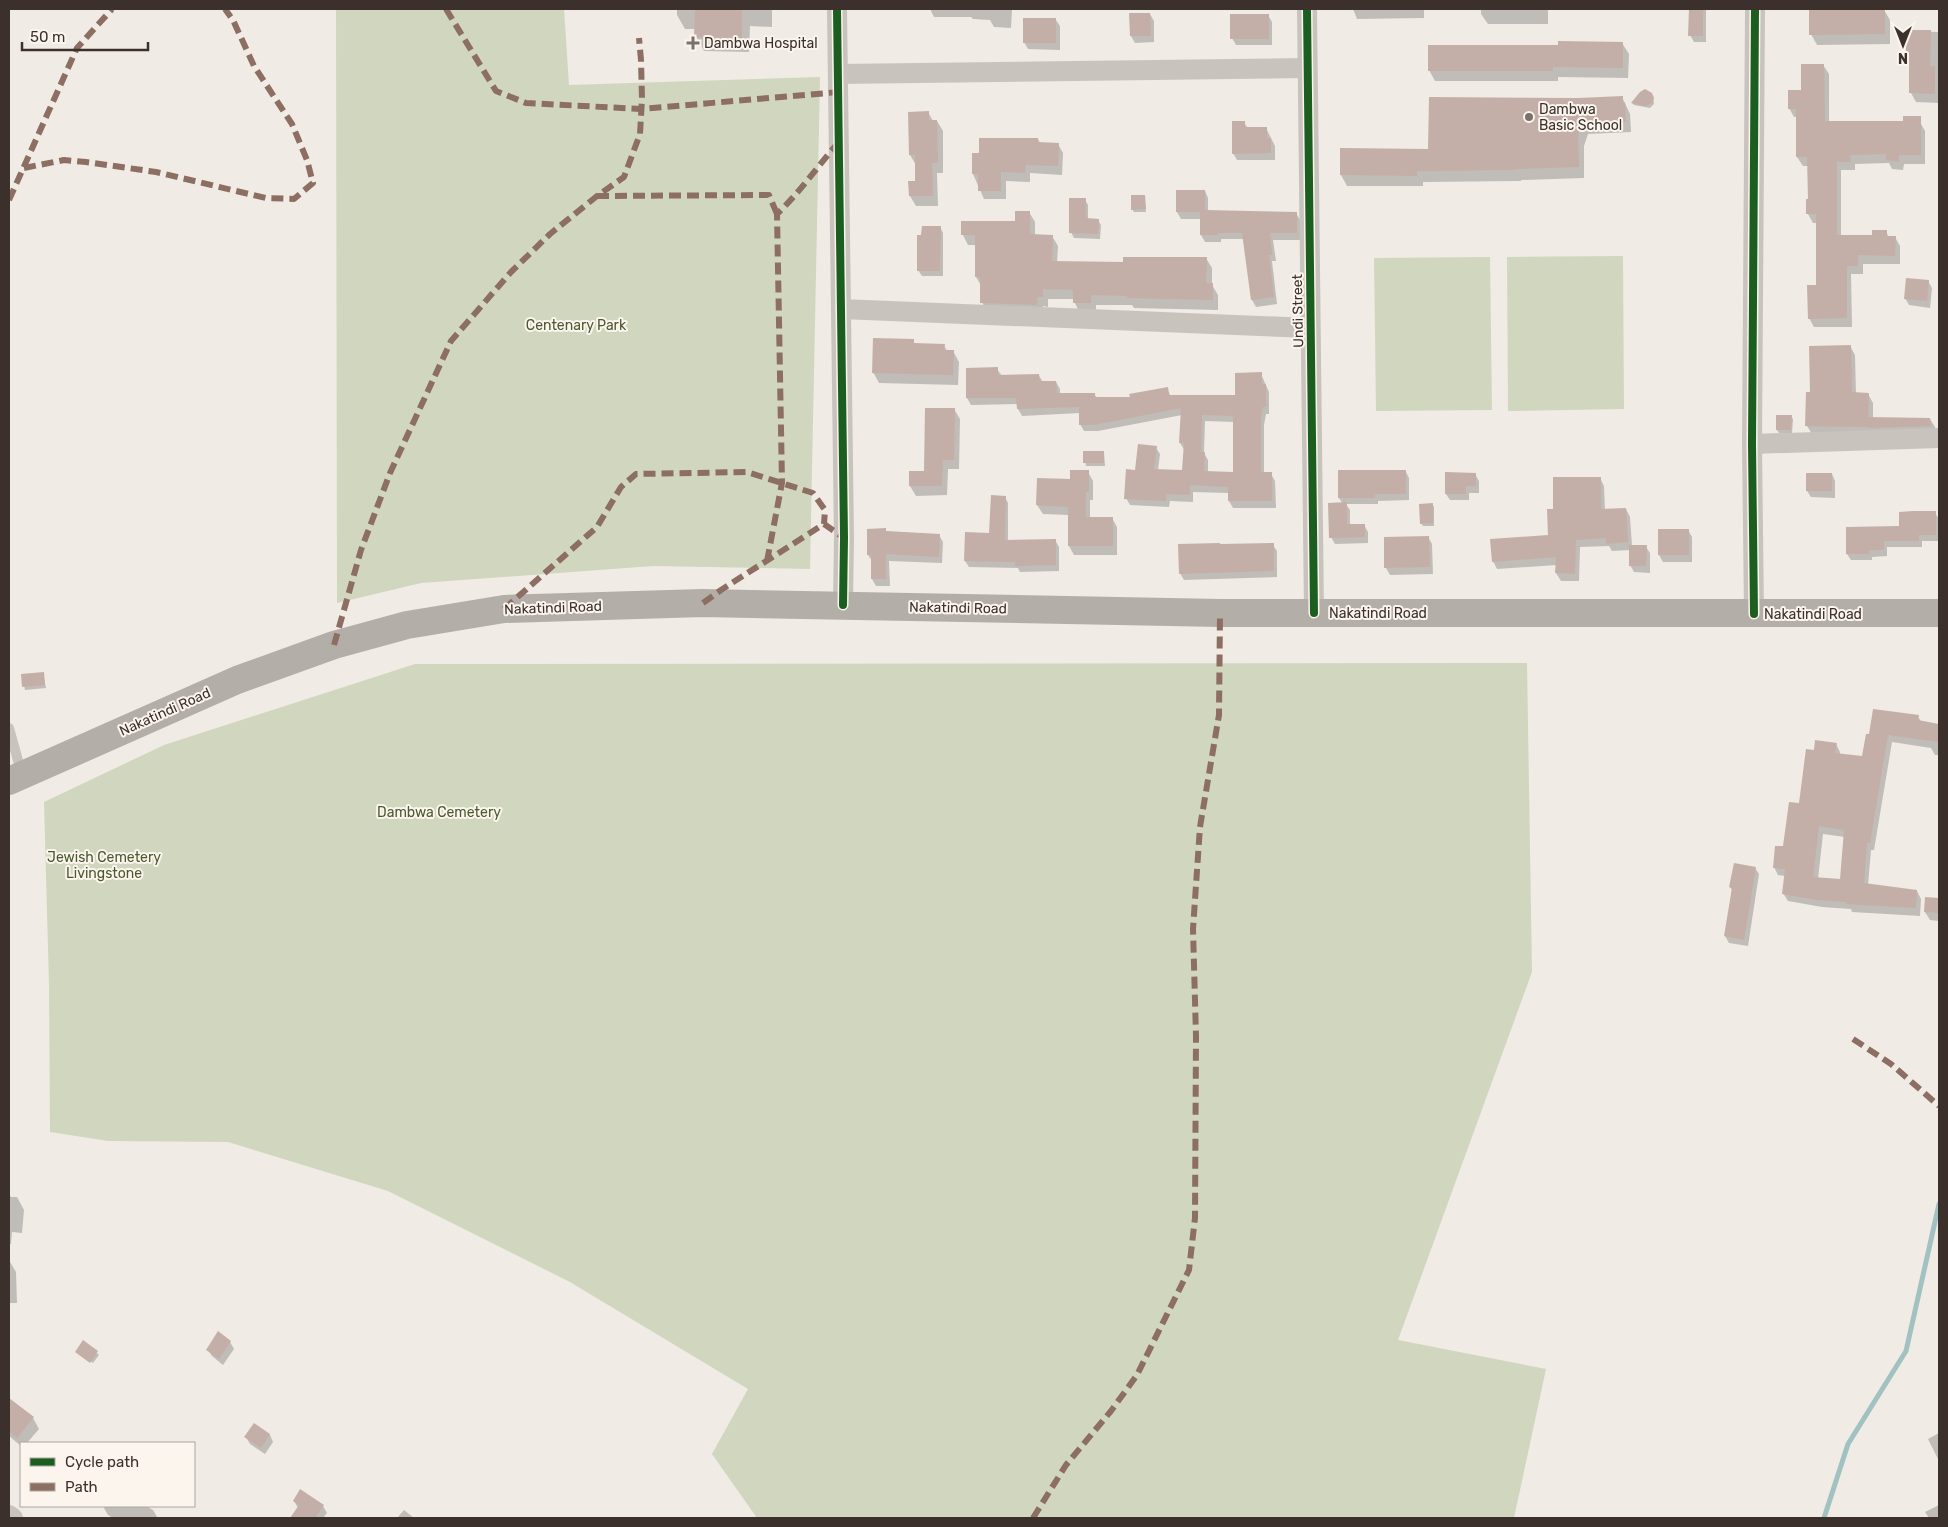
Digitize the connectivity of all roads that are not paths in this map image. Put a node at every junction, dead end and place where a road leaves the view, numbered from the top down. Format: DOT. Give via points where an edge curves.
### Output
graph roads {
  1 [pos="837,9"];
  2 [pos="1306,9"];
  3 [pos="1756,9"];
  4 [pos="1307,68"];
  5 [pos="838,74"];
  6 [pos="841,309"];
  7 [pos="1310,328"];
  8 [pos="1939,438"];
  9 [pos="1752,444"];
  10 [pos="843,606"];
  11 [pos="1314,613"];
  12 [pos="1939,613"];
  13 [pos="1754,614"];
  14 [pos="9,728"];
  15 [pos="15,778"];
  16 [pos="9,1516"];
  17 [pos="12,1518"];
  1 -- 5 [label="street"];
  2 -- 4 [label="street, Undi Street"];
  3 -- 9 [label="street"];
  4 -- 5 [label="street"];
  4 -- 7 [label="street, Undi Street"];
  5 -- 6 [label="street"];
  6 -- 7 [label="street"];
  6 -- 10 [label="street"];
  7 -- 11 [label="street, Undi Street"];
  8 -- 9 [label="street"];
  9 -- 13 [label="street"];
  10 -- 11 [label="highway, Nakatindi Road"];
  10 -- 15 [label="highway, Nakatindi Road" via="703,604 504,609 407,625 334,645 237,680"];
  11 -- 13 [label="highway, Nakatindi Road"];
  12 -- 13 [label="highway, Nakatindi Road"];
  14 -- 15 [label="lane"];
  16 -- 17 [label="street"];
}
